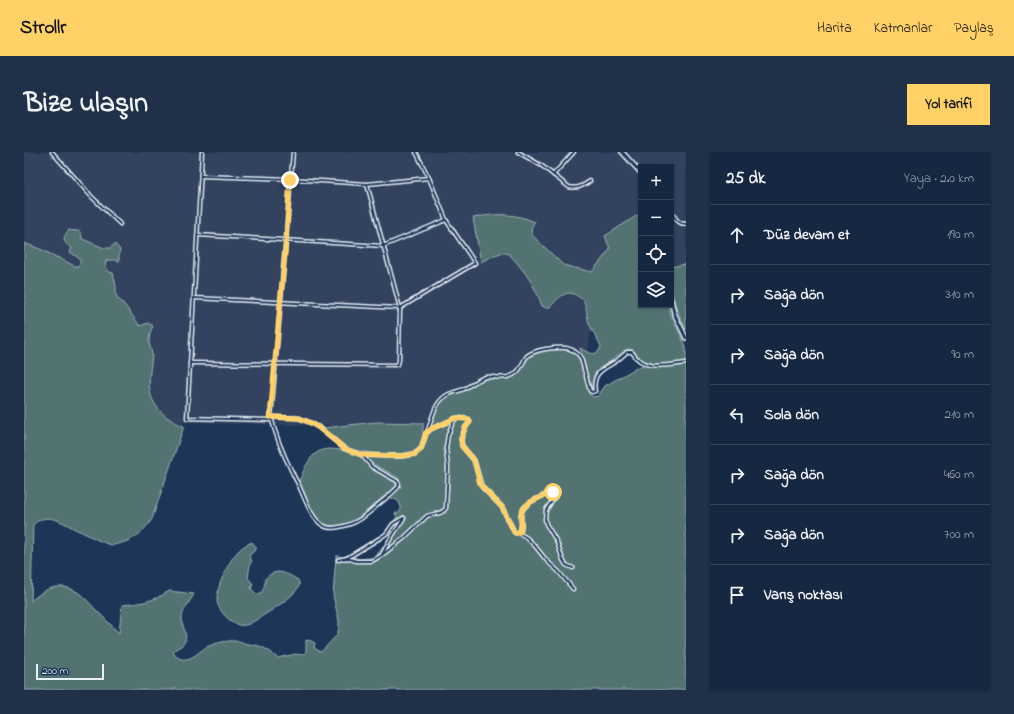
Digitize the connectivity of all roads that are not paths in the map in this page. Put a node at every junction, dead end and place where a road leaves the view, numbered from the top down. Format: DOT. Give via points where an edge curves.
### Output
graph roads {
  1 [pos="52,152"];
  2 [pos="202,152"];
  3 [pos="293,152"];
  4 [pos="416,152"];
  5 [pos="518,152"];
  6 [pos="574,152"];
  7 [pos="622,152"];
  8 [pos="638,170"];
  9 [pos="553,175"];
  10 [pos="201,176"];
  11 [pos="429,178"];
  12 [pos="290,180"];
  13 [pos="590,181"];
  14 [pos="367,184"];
  15 [pos="674,216"];
  16 [pos="446,220"];
  17 [pos="120,224"];
  18 [pos="686,224"];
  19 [pos="198,235"];
  20 [pos="286,241"];
  21 [pos="383,246"];
  22 [pos="194,298"];
  23 [pos="281,302"];
  24 [pos="400,308"];
  25 [pos="673,308"];
  26 [pos="686,338"];
  27 [pos="190,362"];
  28 [pos="686,363"];
  29 [pos="275,364"];
  30 [pos="270,417"];
  31 [pos="456,418"];
  32 [pos="272,420"];
  33 [pos="428,431"];
  34 [pos="362,455"];
  35 [pos="519,533"];
  36 [pos="382,555"];
  37 [pos="347,558"];
  38 [pos="338,560"];
  39 [pos="573,568"];
  40 [pos="573,589"];
  1 -- 17 [label="street"];
  2 -- 10 [label="street"];
  3 -- 12 [label="street"];
  4 -- 11 [label="street"];
  5 -- 9 [label="street"];
  6 -- 9 [label="street"];
  7 -- 8 [label="street"];
  9 -- 13 [label="street" via="573,188 581,187"];
  10 -- 12 [label="street"];
  10 -- 19 [label="street"];
  11 -- 14 [label="street"];
  11 -- 16 [label="street"];
  12 -- 14 [label="street"];
  12 -- 20 [label="street"];
  14 -- 21 [label="street"];
  15 -- 18 [label="street" via="680,223"];
  16 -- 21 [label="street"];
  16 -- 24 [label="street" via="476,264"];
  19 -- 20 [label="street"];
  19 -- 22 [label="street"];
  20 -- 21 [label="street"];
  20 -- 23 [label="street"];
  21 -- 24 [label="street"];
  22 -- 23 [label="street"];
  22 -- 27 [label="street"];
  23 -- 24 [label="street"];
  23 -- 29 [label="street"];
  24 -- 29 [label="street" via="399,360 396,366"];
  25 -- 26 [label="street"];
  27 -- 29 [label="street"];
  27 -- 32 [label="street" via="187,418"];
  28 -- 33 [label="street" via="649,365 636,358 632,352 627,352 599,373 595,381 595,390 592,392 578,354 565,348 538,350 527,356 522,368 513,375 485,378 449,394 435,408"];
  29 -- 30 [label="street"];
  30 -- 32 [label="street"];
  30 -- 34 [label="street" via="303,419 318,427 345,449"];
  31 -- 33 [label="street"];
  31 -- 35 [label="street" via="470,420 461,439 462,446 474,460 480,484 502,507 514,532"];
  31 -- 36 [label="street" via="448,435 446,448 446,508 442,513 427,516"];
  32 -- 34 [label="street" via="306,505 324,527 335,528 354,523 398,486 397,481 372,467"];
  33 -- 34 [label="street" via="421,449 415,454"];
  35 -- 39 [label="street" via="523,509 537,498 556,492 546,510 546,524 566,565"];
  35 -- 40 [label="street" via="535,546"];
  36 -- 37 [label="street" via="372,561"];
  36 -- 37 [label="street" via="404,518 393,524 386,534"];
  37 -- 38 [label="street"];
}
